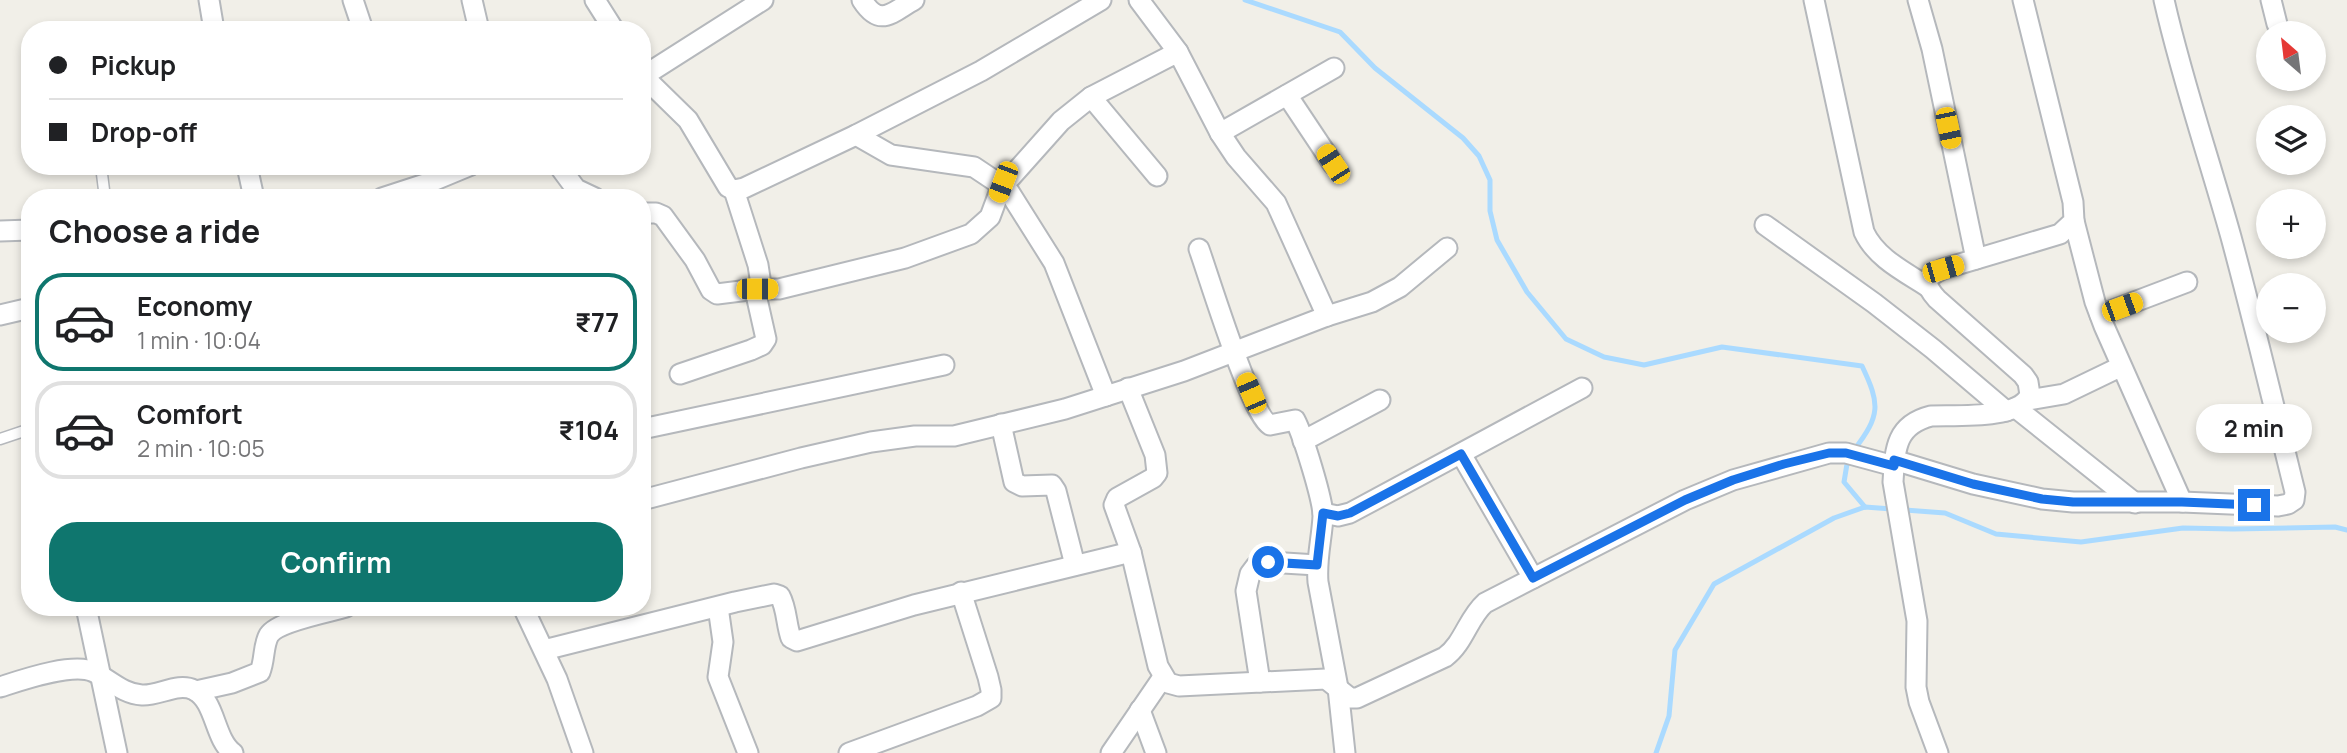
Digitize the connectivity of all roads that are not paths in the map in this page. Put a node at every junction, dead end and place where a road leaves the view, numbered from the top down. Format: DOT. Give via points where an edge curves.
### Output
graph roads {
  1 [pos="209,0"];
  2 [pos="353,0"];
  3 [pos="472,0"];
  4 [pos="595,0"];
  5 [pos="763,0"];
  6 [pos="862,0"];
  7 [pos="914,0"];
  8 [pos="1101,0"];
  9 [pos="1139,0"];
  10 [pos="1814,0"];
  11 [pos="1918,0"];
  12 [pos="2023,0"];
  13 [pos="2164,0"];
  14 [pos="2271,0"];
  15 [pos="212,21"];
  16 [pos="360,21"];
  17 [pos="477,21"];
  18 [pos="608,21"];
  19 [pos="2276,21"];
  20 [pos="1178,52"];
  21 [pos="1334,68"];
  22 [pos="651,71"];
  23 [pos="651,83"];
  24 [pos="1287,94"];
  25 [pos="1091,97"];
  26 [pos="1220,133"];
  27 [pos="856,135"];
  28 [pos="1333,164"];
  29 [pos="447,175"];
  30 [pos="1157,176"];
  31 [pos="1003,182"];
  32 [pos="410,189"];
  33 [pos="734,190"];
  34 [pos="651,213"];
  35 [pos="2074,221"];
  36 [pos="1765,225"];
  37 [pos="21,230"];
  38 [pos="0,231"];
  39 [pos="1447,247"];
  40 [pos="1199,249"];
  41 [pos="1976,259"];
  42 [pos="2188,282"];
  43 [pos="1928,288"];
  44 [pos="757,289"];
  45 [pos="21,310"];
  46 [pos="0,315"];
  47 [pos="2100,315"];
  48 [pos="1327,316"];
  49 [pos="1234,352"];
  50 [pos="943,365"];
  51 [pos="2120,367"];
  52 [pos="680,374"];
  53 [pos="1128,388"];
  54 [pos="1582,388"];
  55 [pos="1106,396"];
  56 [pos="1380,400"];
  57 [pos="2017,406"];
  58 [pos="1000,424"];
  59 [pos="651,427"];
  60 [pos="21,432"];
  61 [pos="0,439"];
  62 [pos="1303,441"];
  63 [pos="1461,454"];
  64 [pos="1894,469"];
  65 [pos="651,498"];
  66 [pos="2182,502"];
  67 [pos="2135,503"];
  68 [pos="1323,513"];
  69 [pos="1131,552"];
  70 [pos="1075,565"];
  71 [pos="1317,565"];
  72 [pos="1533,578"];
  73 [pos="961,593"];
  74 [pos="718,607"];
  75 [pos="88,616"];
  76 [pos="315,616"];
  77 [pos="527,616"];
  78 [pos="544,650"];
  79 [pos="100,677"];
  80 [pos="1163,677"];
  81 [pos="1260,682"];
  82 [pos="0,687"];
  83 [pos="1338,688"];
  84 [pos="196,691"];
  85 [pos="1140,710"];
  86 [pos="117,753"];
  87 [pos="233,753"];
  88 [pos="583,753"];
  89 [pos="748,753"];
  90 [pos="849,753"];
  91 [pos="1111,753"];
  92 [pos="1156,753"];
  93 [pos="1345,753"];
  94 [pos="1938,753"];
  1 -- 15 [label="street"];
  2 -- 16 [label="street"];
  3 -- 17 [label="street"];
  4 -- 18 [label="street"];
  5 -- 22 [label="street"];
  6 -- 7 [label="street" via="880,17"];
  8 -- 27 [label="street" via="981,71"];
  9 -- 20 [label="street"];
  10 -- 43 [label="street" via="1864,232 1882,255"];
  11 -- 41 [label="street"];
  12 -- 35 [label="street"];
  13 -- 66 [label="street" via="2231,236 2295,496 2278,506"];
  14 -- 19 [label="street"];
  20 -- 25 [label="street"];
  20 -- 26 [label="street"];
  21 -- 24 [label="street"];
  23 -- 33 [label="street" via="679,108 720,177"];
  24 -- 26 [label="street"];
  24 -- 28 [label="street"];
  25 -- 30 [label="street"];
  25 -- 31 [label="street" via="1061,121"];
  26 -- 48 [label="street" via="1276,203"];
  27 -- 31 [label="street" via="891,155 974,167"];
  27 -- 33 [label="street"];
  29 -- 32 [label="street"];
  31 -- 44 [label="street" via="990,217 971,234 905,258 779,289"];
  31 -- 55 [label="street" via="1054,263"];
  33 -- 44 [label="street" via="758,265"];
  34 -- 44 [label="street" via="663,216 717,295"];
  35 -- 41 [label="street" via="2060,234"];
  35 -- 47 [label="street"];
  36 -- 57 [label="street"];
  37 -- 38 [label="street"];
  39 -- 48 [label="street" via="1388,295"];
  40 -- 49 [label="street"];
  41 -- 43 [label="street" via="1933,273"];
  42 -- 47 [label="street"];
  43 -- 57 [label="street" via="2023,375 2030,388"];
  44 -- 52 [label="street" via="766,339 762,345"];
  45 -- 46 [label="street"];
  47 -- 51 [label="street"];
  48 -- 49 [label="street"];
  49 -- 53 [label="street"];
  49 -- 62 [label="street" via="1265,422 1274,425 1295,420"];
  50 -- 59 [label="street"];
  51 -- 57 [label="street" via="2064,394"];
  51 -- 66 [label="street"];
  53 -- 55 [label="street"];
  53 -- 69 [label="street" via="1158,464 1153,478 1117,498 1114,505"];
  54 -- 63 [label="street"];
  55 -- 58 [label="street"];
  56 -- 62 [label="street"];
  57 -- 64 [label="street" via="1920,419 1902,433"];
  57 -- 67 [label="street"];
  58 -- 65 [label="street" via="944,437 871,442"];
  58 -- 70 [label="street" via="1014,482 1052,485 1056,491"];
  60 -- 61 [label="lane"];
  62 -- 68 [label="street"];
  63 -- 68 [label="street" via="1350,513"];
  63 -- 72 [label="street"];
  64 -- 67 [label="street" via="2042,499"];
  64 -- 72 [label="street" via="1846,453 1813,456 1733,480"];
  64 -- 94 [label="street" via="1899,526 1917,621 1916,688"];
  66 -- 67 [label="street"];
  68 -- 71 [label="street"];
  69 -- 70 [label="street"];
  69 -- 80 [label="street"];
  70 -- 73 [label="street"];
  71 -- 81 [label="street" via="1268,562 1250,574 1246,591"];
  71 -- 83 [label="street"];
  72 -- 83 [label="street" via="1485,603 1456,647 1435,663 1357,698"];
  73 -- 74 [label="street" via="797,641 788,631 780,596 759,596"];
  73 -- 90 [label="street" via="988,677 990,698"];
  74 -- 78 [label="street"];
  74 -- 89 [label="street" via="723,642 718,677"];
  75 -- 79 [label="street"];
  76 -- 84 [label="street" via="272,631 260,672"];
  77 -- 78 [label="street"];
  78 -- 88 [label="street"];
  79 -- 82 [label="street" via="72,669"];
  79 -- 84 [label="street" via="136,695 184,688"];
  79 -- 86 [label="street"];
  80 -- 81 [label="street" via="1179,687"];
  80 -- 85 [label="street"];
  81 -- 83 [label="street" via="1326,679"];
  83 -- 93 [label="street"];
  84 -- 87 [label="street"];
  85 -- 91 [label="street"];
  85 -- 92 [label="street"];
}
